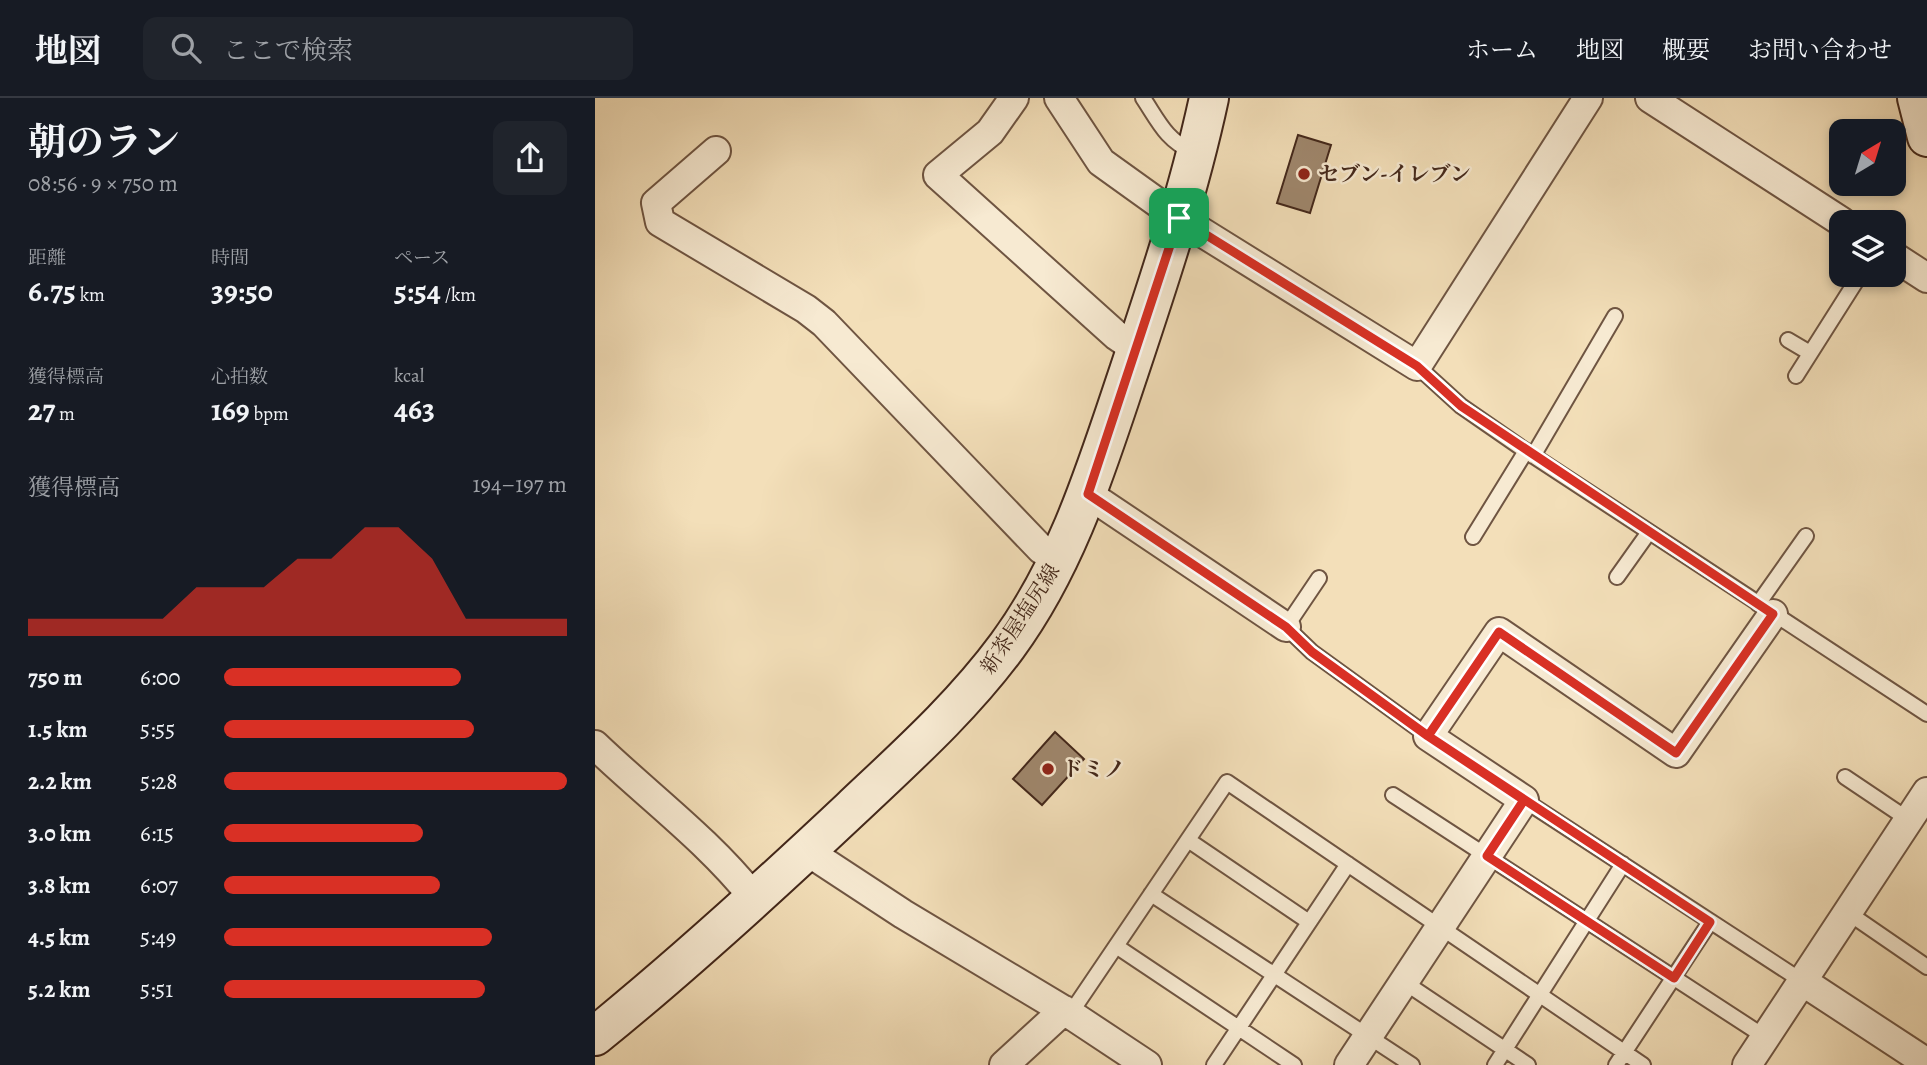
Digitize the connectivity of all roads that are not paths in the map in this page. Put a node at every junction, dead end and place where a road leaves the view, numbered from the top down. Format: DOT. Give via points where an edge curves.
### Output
graph roads {
  1 [pos="1014,98"];
  2 [pos="1059,98"];
  3 [pos="1143,98"];
  4 [pos="1209,98"];
  5 [pos="1588,98"];
  6 [pos="1650,98"];
  7 [pos="1917,98"];
  8 [pos="1927,137"];
  9 [pos="716,151"];
  10 [pos="1197,153"];
  11 [pos="1829,214"];
  12 [pos="1179,218"];
  13 [pos="1906,264"];
  14 [pos="1927,278"];
  15 [pos="1852,287"];
  16 [pos="1615,316"];
  17 [pos="1789,340"];
  18 [pos="1136,349"];
  19 [pos="1810,353"];
  20 [pos="1417,366"];
  21 [pos="1796,376"];
  22 [pos="1529,453"];
  23 [pos="1088,494"];
  24 [pos="1649,532"];
  25 [pos="1806,536"];
  26 [pos="1473,537"];
  27 [pos="1059,560"];
  28 [pos="1617,577"];
  29 [pos="1319,578"];
  30 [pos="1766,609"];
  31 [pos="1286,627"];
  32 [pos="1927,714"];
  33 [pos="1428,736"];
  34 [pos="595,745"];
  35 [pos="1845,777"];
  36 [pos="1927,792"];
  37 [pos="1393,795"];
  38 [pos="1524,800"];
  39 [pos="1909,820"];
  40 [pos="1188,840"];
  41 [pos="807,850"];
  42 [pos="1487,856"];
  43 [pos="1348,864"];
  44 [pos="1623,864"];
  45 [pos="1151,894"];
  46 [pos="754,898"];
  47 [pos="1847,912"];
  48 [pos="1587,921"];
  49 [pos="1309,922"];
  50 [pos="1710,922"];
  51 [pos="1440,927"];
  52 [pos="1116,946"];
  53 [pos="1927,967"];
  54 [pos="1274,974"];
  55 [pos="1674,978"];
  56 [pos="1802,981"];
  57 [pos="1404,982"];
  58 [pos="1540,994"];
  59 [pos="1067,1012"];
  60 [pos="1238,1028"];
  61 [pos="595,1036"];
  62 [pos="1368,1036"];
  63 [pos="1765,1037"];
  64 [pos="1505,1049"];
  65 [pos="1625,1052"];
  66 [pos="1927,1063"];
  67 [pos="1004,1065"];
  68 [pos="1147,1065"];
  69 [pos="1214,1065"];
  70 [pos="1294,1065"];
  71 [pos="1349,1065"];
  72 [pos="1412,1065"];
  73 [pos="1495,1065"];
  74 [pos="1528,1065"];
  75 [pos="1616,1065"];
  76 [pos="1643,1065"];
  77 [pos="1747,1065"];
  1 -- 18 [label="street" via="990,132 938,175"];
  2 -- 12 [label="street" via="1101,162"];
  3 -- 10 [label="lane" via="1171,139"];
  4 -- 10 [label="main road, 新茶屋塩尻線"];
  5 -- 20 [label="street"];
  6 -- 11 [label="street"];
  7 -- 8 [label="main road"];
  9 -- 27 [label="street" via="656,203 660,222 824,323 1041,549"];
  10 -- 12 [label="main road, 新茶屋塩尻線"];
  12 -- 18 [label="main road, 新茶屋塩尻線"];
  12 -- 20 [label="street"];
  13 -- 14 [label="street"];
  15 -- 19 [label="lane"];
  16 -- 22 [label="lane"];
  17 -- 19 [label="lane"];
  18 -- 23 [label="main road, 新茶屋塩尻線"];
  19 -- 21 [label="lane"];
  20 -- 22 [label="lane" via="1461,406"];
  22 -- 24 [label="lane"];
  22 -- 26 [label="lane"];
  23 -- 27 [label="main road, 新茶屋塩尻線"];
  23 -- 31 [label="street"];
  24 -- 28 [label="lane"];
  24 -- 30 [label="lane"];
  25 -- 30 [label="lane"];
  27 -- 41 [label="main road, 新茶屋塩尻線" via="1009,644 947,719"];
  29 -- 31 [label="lane"];
  30 -- 32 [label="lane"];
  30 -- 33 [label="street" via="1676,753 1499,632"];
  31 -- 33 [label="lane" via="1312,652"];
  33 -- 38 [label="street"];
  34 -- 46 [label="street" via="663,804"];
  35 -- 39 [label="lane"];
  36 -- 39 [label="street"];
  37 -- 42 [label="lane"];
  38 -- 42 [label="street"];
  38 -- 44 [label="lane"];
  39 -- 47 [label="street"];
  40 -- 43 [label="lane" via="1227,782"];
  40 -- 45 [label="lane"];
  40 -- 49 [label="lane"];
  41 -- 46 [label="main road, 新茶屋塩尻線"];
  41 -- 59 [label="street" via="902,914"];
  42 -- 48 [label="lane"];
  42 -- 51 [label="street"];
  43 -- 49 [label="lane"];
  43 -- 51 [label="lane"];
  44 -- 48 [label="lane"];
  44 -- 50 [label="lane"];
  45 -- 52 [label="lane"];
  45 -- 54 [label="lane"];
  46 -- 61 [label="main road, 新茶屋塩尻線"];
  47 -- 53 [label="lane"];
  47 -- 56 [label="street"];
  48 -- 55 [label="lane"];
  48 -- 58 [label="lane"];
  49 -- 54 [label="lane"];
  50 -- 55 [label="lane"];
  50 -- 56 [label="lane"];
  51 -- 57 [label="street"];
  51 -- 58 [label="lane"];
  52 -- 59 [label="lane"];
  52 -- 60 [label="lane"];
  54 -- 60 [label="lane"];
  54 -- 62 [label="lane"];
  55 -- 63 [label="lane"];
  55 -- 65 [label="lane"];
  56 -- 63 [label="street"];
  56 -- 66 [label="street"];
  57 -- 62 [label="street"];
  57 -- 64 [label="lane"];
  58 -- 64 [label="lane"];
  58 -- 65 [label="lane"];
  59 -- 67 [label="street"];
  59 -- 68 [label="street"];
  60 -- 69 [label="lane"];
  60 -- 70 [label="lane"];
  62 -- 71 [label="street"];
  62 -- 72 [label="lane"];
  63 -- 77 [label="street"];
  64 -- 73 [label="lane"];
  64 -- 74 [label="lane"];
  65 -- 75 [label="lane"];
  65 -- 76 [label="lane"];
}
